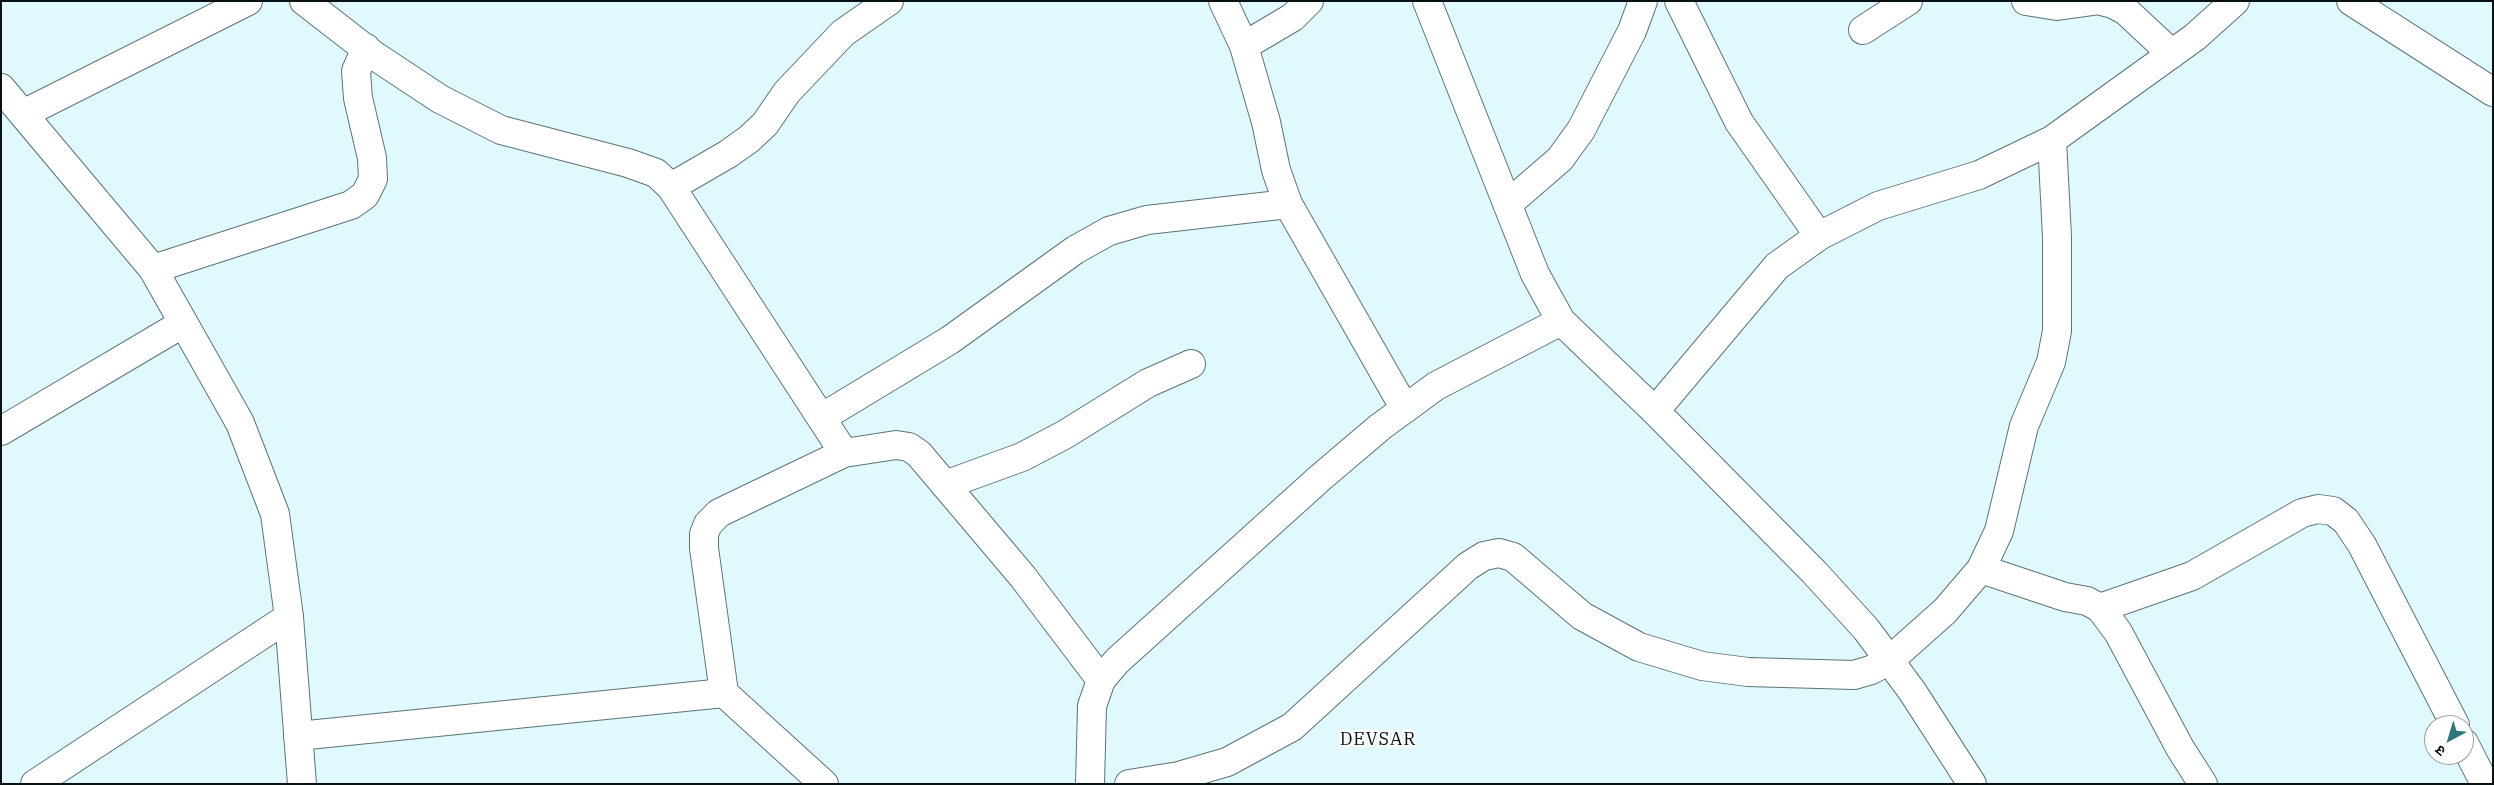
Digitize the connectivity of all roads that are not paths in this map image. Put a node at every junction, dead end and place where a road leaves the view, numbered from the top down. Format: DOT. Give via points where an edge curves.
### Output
graph roads {
  1 [pos="248,1"];
  2 [pos="304,1"];
  3 [pos="889,1"];
  4 [pos="1223,1"];
  5 [pos="1309,1"];
  6 [pos="1427,1"];
  7 [pos="1643,1"];
  8 [pos="1679,1"];
  9 [pos="1908,1"];
  10 [pos="2026,1"];
  11 [pos="2094,1"];
  12 [pos="2101,1"];
  13 [pos="2235,1"];
  14 [pos="2351,1"];
  15 [pos="1863,30"];
  16 [pos="1244,46"];
  17 [pos="366,48"];
  18 [pos="2172,54"];
  19 [pos="1,88"];
  20 [pos="2493,92"];
  21 [pos="24,113"];
  22 [pos="2052,140"];
  23 [pos="671,187"];
  24 [pos="1288,204"];
  25 [pos="1508,204"];
  26 [pos="1818,236"];
  27 [pos="153,269"];
  28 [pos="1561,321"];
  29 [pos="182,324"];
  30 [pos="1191,364"];
  31 [pos="1405,409"];
  32 [pos="1655,411"];
  33 [pos="821,418"];
  34 [pos="1,431"];
  35 [pos="844,453"];
  36 [pos="945,485"];
  37 [pos="1981,568"];
  38 [pos="2100,608"];
  39 [pos="289,617"];
  40 [pos="1890,660"];
  41 [pos="1101,680"];
  42 [pos="724,693"];
  43 [pos="2450,715"];
  44 [pos="298,736"];
  45 [pos="2474,763"];
  46 [pos="35,784"];
  47 [pos="302,784"];
  48 [pos="824,784"];
  49 [pos="1090,784"];
  50 [pos="1129,784"];
  51 [pos="1972,784"];
  52 [pos="2203,784"];
  53 [pos="2485,784"];
  1 -- 21 [label="street"];
  2 -- 17 [label="street"];
  3 -- 23 [label="street" via="843,33 787,92 749,139"];
  4 -- 16 [label="street"];
  5 -- 16 [label="street" via="1293,17"];
  6 -- 25 [label="street"];
  7 -- 25 [label="street" via="1632,31 1581,130 1560,159"];
  8 -- 26 [label="street" via="1740,122"];
  9 -- 15 [label="street"];
  10 -- 11 [label="street" via="2057,6"];
  12 -- 18 [label="street" via="2126,11"];
  13 -- 18 [label="street"];
  14 -- 20 [label="street"];
  16 -- 24 [label="street"];
  17 -- 23 [label="street" via="440,99 501,130 628,163 656,173"];
  17 -- 27 [label="street" via="356,70 358,98 372,158 373,179 366,195 351,205"];
  18 -- 22 [label="street"];
  19 -- 21 [label="street"];
  21 -- 27 [label="street"];
  22 -- 26 [label="street" via="1979,175 1878,206"];
  22 -- 37 [label="street" via="2057,238 2057,331 2052,362 2024,426 1999,531"];
  23 -- 33 [label="street"];
  24 -- 31 [label="street"];
  24 -- 33 [label="street" via="1147,220 1109,231 1075,250 950,340"];
  25 -- 28 [label="street" via="1535,274"];
  26 -- 32 [label="street" via="1777,266"];
  27 -- 29 [label="street"];
  28 -- 31 [label="street" via="1436,386"];
  28 -- 32 [label="street"];
  29 -- 34 [label="street"];
  29 -- 39 [label="street" via="240,423 275,514"];
  30 -- 36 [label="street" via="1148,383 1022,457"];
  31 -- 41 [label="street" via="1313,484 1117,661"];
  32 -- 40 [label="street" via="1814,572"];
  33 -- 35 [label="street"];
  35 -- 36 [label="street" via="896,445 909,447"];
  35 -- 42 [label="street" via="719,513 708,524 704,548"];
  36 -- 41 [label="street" via="1024,578"];
  37 -- 38 [label="street"];
  37 -- 40 [label="street" via="1945,611"];
  38 -- 43 [label="street" via="2192,576 2302,513 2318,509 2333,511 2346,521 2362,545"];
  38 -- 52 [label="street" via="2118,632 2180,748"];
  39 -- 44 [label="street"];
  39 -- 46 [label="street"];
  40 -- 50 [label="street" via="1854,675 1748,672 1702,666 1639,647 1582,616 1513,557 1499,553 1484,556 1468,566 1292,727 1227,762 1179,776"];
  40 -- 51 [label="street"];
  41 -- 49 [label="street" via="1092,706"];
  42 -- 44 [label="street"];
  42 -- 48 [label="street"];
  44 -- 47 [label="street"];
  45 -- 53 [label="street"];
}
